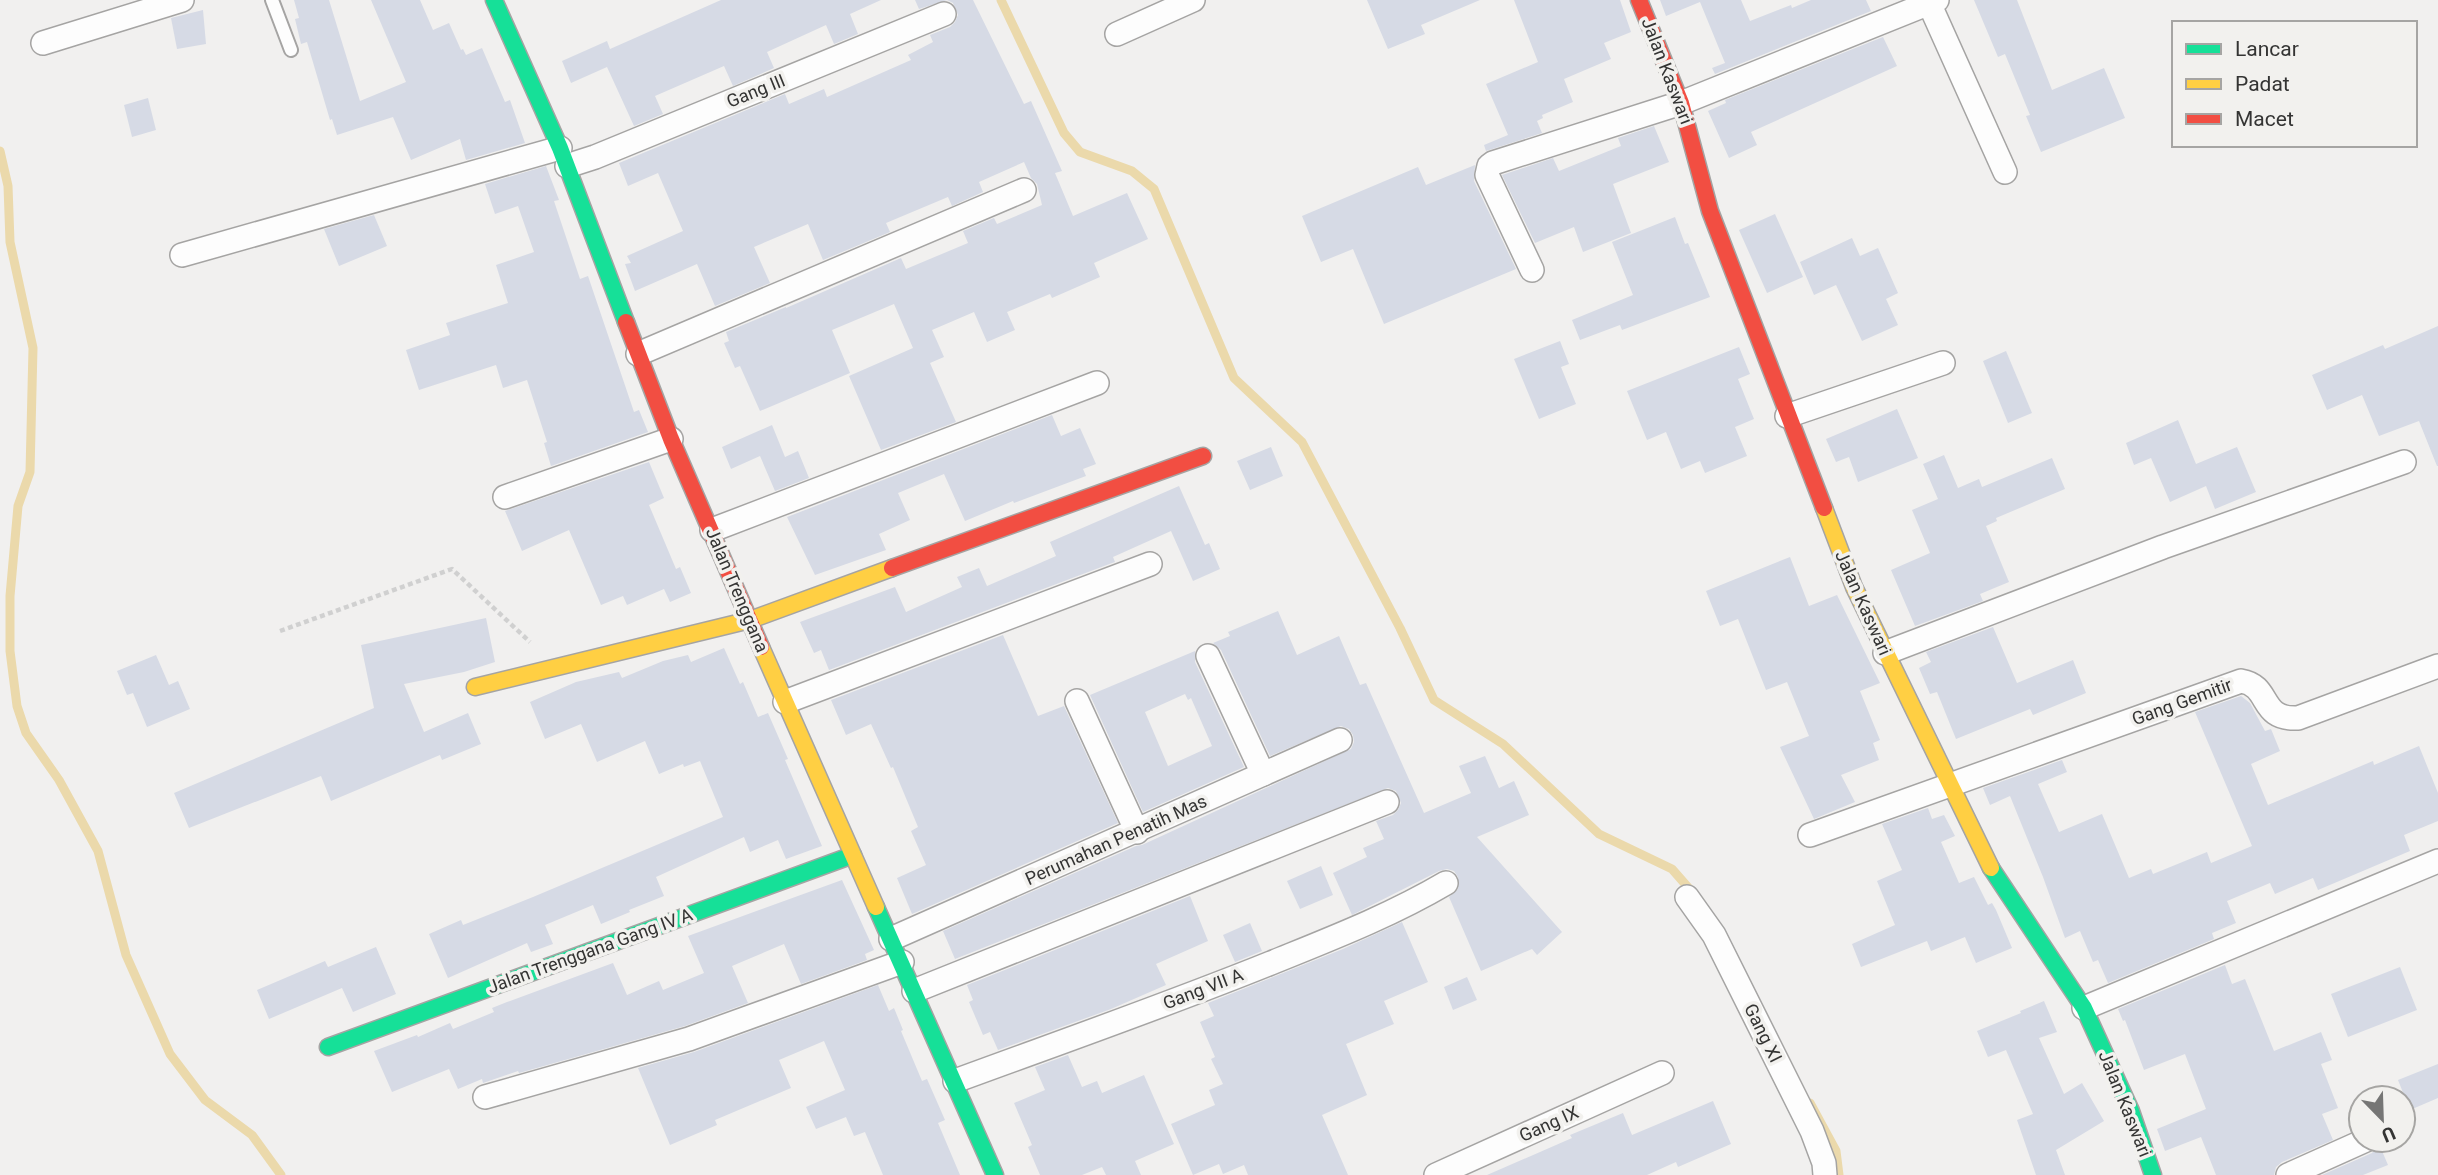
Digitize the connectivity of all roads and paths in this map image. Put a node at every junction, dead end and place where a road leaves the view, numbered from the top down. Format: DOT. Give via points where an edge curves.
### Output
graph roads {
  1 [pos="182,0"];
  2 [pos="272,0"];
  3 [pos="494,0"];
  4 [pos="1193,0"];
  5 [pos="1639,0"];
  6 [pos="1933,2"];
  7 [pos="944,14"];
  8 [pos="1117,34"];
  9 [pos="43,43"];
  10 [pos="291,50"];
  11 [pos="1681,103"];
  12 [pos="563,157"];
  13 [pos="2005,172"];
  14 [pos="1024,190"];
  15 [pos="182,255"];
  16 [pos="1532,270"];
  17 [pos="638,354"];
  18 [pos="1943,363"];
  19 [pos="1097,383"];
  20 [pos="1787,415"];
  21 [pos="671,439"];
  22 [pos="1203,456"];
  23 [pos="2404,462"];
  24 [pos="505,497"];
  25 [pos="712,530"];
  26 [pos="1150,564"];
  27 [pos="750,620"];
  28 [pos="280,631"];
  29 [pos="1885,653"];
  30 [pos="1208,656"];
  31 [pos="556,666"];
  32 [pos="2438,666"];
  33 [pos="475,687"];
  34 [pos="1077,701"];
  35 [pos="785,702"];
  36 [pos="1340,740"];
  37 [pos="1263,774"];
  38 [pos="1951,784"];
  39 [pos="1387,802"];
  40 [pos="1136,831"];
  41 [pos="1810,835"];
  42 [pos="853,855"];
  43 [pos="2438,861"];
  44 [pos="1446,883"];
  45 [pos="1687,897"];
  46 [pos="891,939"];
  47 [pos="902,962"];
  48 [pos="914,991"];
  49 [pos="2084,1008"];
  50 [pos="328,1047"];
  51 [pos="1662,1073"];
  52 [pos="956,1081"];
  53 [pos="485,1097"];
  54 [pos="2347,1149"];
  55 [pos="995,1175"];
  56 [pos="1436,1175"];
  57 [pos="1825,1175"];
  58 [pos="2152,1175"];
  59 [pos="2288,1175"];
  1 -- 9 [label="street"];
  2 -- 10 [label="lane"];
  3 -- 12 [label="street, Jalan Trenggana"];
  4 -- 8 [label="street"];
  5 -- 11 [label="street, Jalan Kaswari"];
  6 -- 11 [label="street"];
  6 -- 13 [label="street"];
  7 -- 12 [label="street, Gang III" via="595,158"];
  11 -- 16 [label="street" via="1489,166 1487,175"];
  11 -- 20 [label="street, Jalan Kaswari" via="1710,211"];
  12 -- 15 [label="street, Gang III"];
  12 -- 17 [label="street, Jalan Trenggana"];
  14 -- 17 [label="street"];
  17 -- 21 [label="street, Jalan Trenggana"];
  18 -- 20 [label="street"];
  19 -- 25 [label="street"];
  20 -- 29 [label="street, Jalan Kaswari" via="1854,587"];
  21 -- 24 [label="street"];
  21 -- 25 [label="street, Jalan Trenggana"];
  22 -- 27 [label="street"];
  23 -- 29 [label="street"];
  25 -- 27 [label="street, Jalan Trenggana"];
  26 -- 35 [label="street"];
  27 -- 31 [label="street"];
  27 -- 35 [label="street, Jalan Trenggana"];
  28 -- 31 [label="path" via="452,569"];
  29 -- 38 [label="street, Jalan Kaswari"];
  30 -- 37 [label="street"];
  31 -- 33 [label="street"];
  32 -- 38 [label="street, Gang Gemitir" via="2285,719 2274,714 2256,687 2241,681"];
  34 -- 40 [label="street"];
  35 -- 42 [label="street, Jalan Trenggana"];
  36 -- 37 [label="street, Perumahan Penatih Mas"];
  37 -- 40 [label="street, Perumahan Penatih Mas"];
  38 -- 41 [label="street"];
  38 -- 49 [label="street, Jalan Kaswari" via="1992,869"];
  39 -- 48 [label="street"];
  40 -- 46 [label="street, Perumahan Penatih Mas"];
  42 -- 46 [label="street, Jalan Trenggana"];
  42 -- 50 [label="street, Jalan Trenggana Gang IV A"];
  43 -- 49 [label="street"];
  44 -- 52 [label="street, Gang VII A" via="1369,923"];
  45 -- 57 [label="street, Gang XI" via="1714,935 1812,1131"];
  46 -- 47 [label="street, Jalan Trenggana"];
  47 -- 48 [label="street, Jalan Trenggana"];
  47 -- 53 [label="street" via="689,1039"];
  48 -- 52 [label="street, Jalan Trenggana"];
  49 -- 58 [label="street, Jalan Kaswari" via="2132,1111"];
  51 -- 56 [label="street, Gang IX"];
  52 -- 55 [label="street, Jalan Trenggana"];
  54 -- 59 [label="street"];
}
